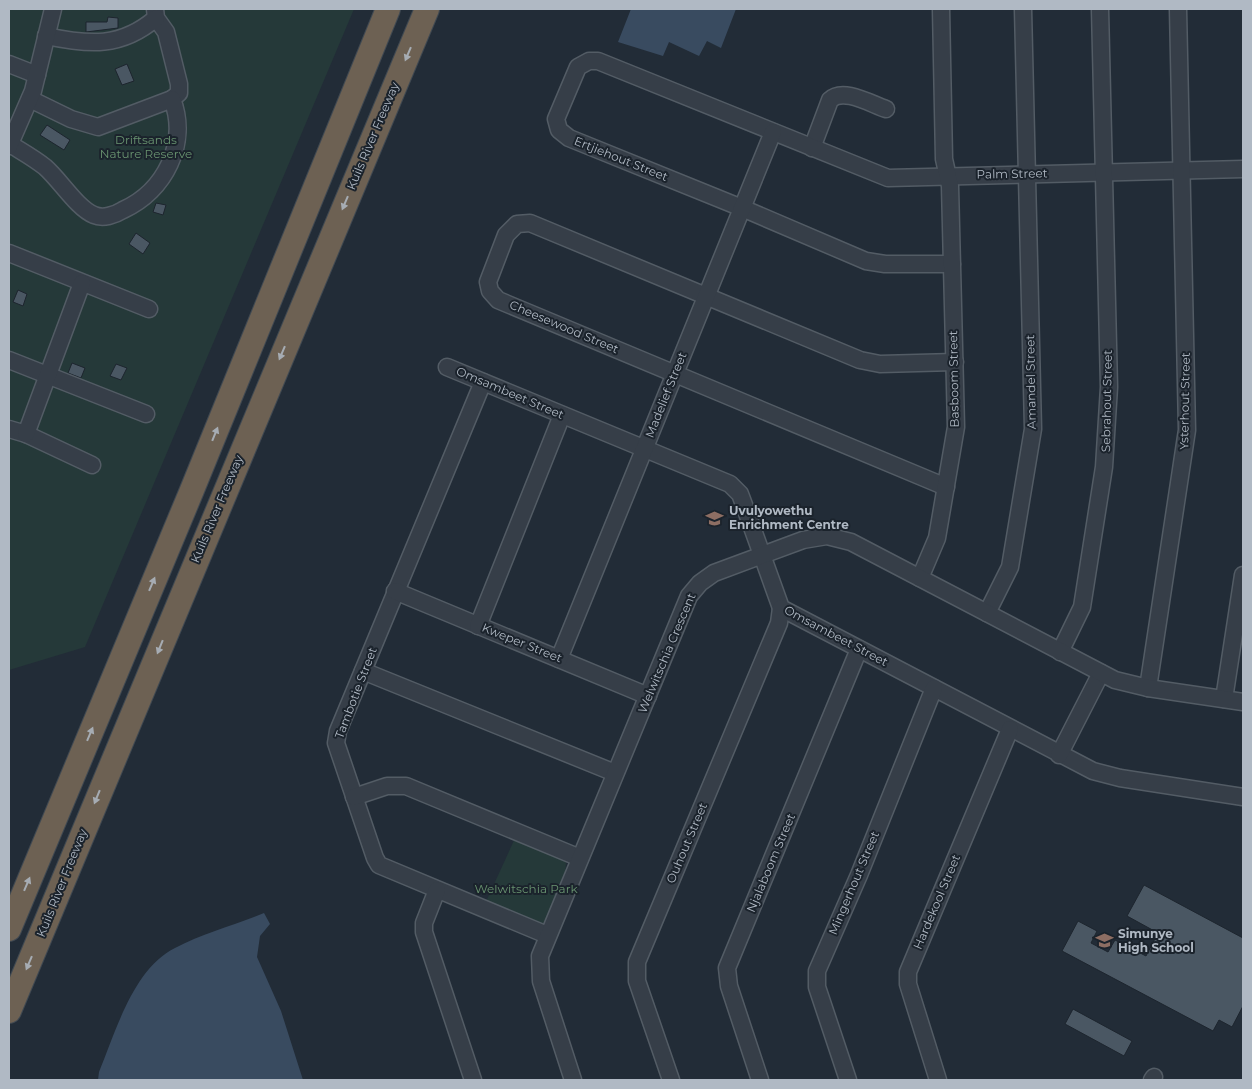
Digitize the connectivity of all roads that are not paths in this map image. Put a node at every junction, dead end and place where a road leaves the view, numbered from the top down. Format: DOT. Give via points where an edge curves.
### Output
graph roads {
  1 [pos="53,9"];
  2 [pos="388,9"];
  3 [pos="427,9"];
  4 [pos="941,9"];
  5 [pos="1023,9"];
  6 [pos="1100,9"];
  7 [pos="1178,9"];
  8 [pos="155,13"];
  9 [pos="46,36"];
  10 [pos="9,64"];
  11 [pos="36,75"];
  12 [pos="30,99"];
  13 [pos="172,99"];
  14 [pos="886,109"];
  15 [pos="773,132"];
  16 [pos="9,145"];
  17 [pos="812,148"];
  18 [pos="1243,170"];
  19 [pos="1181,171"];
  20 [pos="1104,172"];
  21 [pos="1026,174"];
  22 [pos="947,176"];
  23 [pos="742,208"];
  24 [pos="9,253"];
  25 [pos="952,264"];
  26 [pos="82,283"];
  27 [pos="706,296"];
  28 [pos="150,309"];
  29 [pos="9,360"];
  30 [pos="955,362"];
  31 [pos="447,367"];
  32 [pos="48,374"];
  33 [pos="675,374"];
  34 [pos="483,382"];
  35 [pos="146,414"];
  36 [pos="562,415"];
  37 [pos="9,429"];
  38 [pos="26,434"];
  39 [pos="644,449"];
  40 [pos="92,465"];
  41 [pos="946,487"];
  42 [pos="761,555"];
  43 [pos="1243,575"];
  44 [pos="920,578"];
  45 [pos="395,592"];
  46 [pos="781,608"];
  47 [pos="987,613"];
  48 [pos="478,626"];
  49 [pos="859,649"];
  50 [pos="1060,652"];
  51 [pos="559,659"];
  52 [pos="363,671"];
  53 [pos="1101,673"];
  54 [pos="934,688"];
  55 [pos="1148,688"];
  56 [pos="648,696"];
  57 [pos="1224,699"];
  58 [pos="1243,702"];
  59 [pos="1010,729"];
  60 [pos="1059,755"];
  61 [pos="615,774"];
  62 [pos="354,796"];
  63 [pos="1243,797"];
  64 [pos="580,858"];
  65 [pos="437,890"];
  66 [pos="9,929"];
  67 [pos="547,935"];
  68 [pos="9,1010"];
  69 [pos="473,1080"];
  70 [pos="573,1080"];
  71 [pos="671,1080"];
  72 [pos="760,1080"];
  73 [pos="848,1080"];
  74 [pos="938,1080"];
  1 -- 9 [label="street"];
  66 -- 2 [label="highway, one-way"];
  3 -- 68 [label="highway, Kuils River Freeway, one-way"];
  4 -- 22 [label="street"];
  5 -- 21 [label="street, Amandel Street"];
  6 -- 20 [label="street, Sebrahout Street"];
  7 -- 19 [label="street, Ysterhout Street"];
  8 -- 9 [label="street" via="139,31 100,43 72,42"];
  8 -- 13 [label="street" via="166,32 179,84 179,93"];
  9 -- 11 [label="street"];
  10 -- 11 [label="street"];
  11 -- 12 [label="street"];
  12 -- 13 [label="street" via="71,119 98,127"];
  12 -- 16 [label="street"];
  13 -- 16 [label="street" via="178,114 178,136 161,180 143,199 110,216 100,217 86,211 45,168"];
  14 -- 17 [label="street" via="844,94 836,95 830,100"];
  15 -- 17 [label="street, Ertjiehout Street"];
  15 -- 23 [label="street, Madelief Street"];
  15 -- 23 [label="street, Ertjiehout Street" via="598,61 585,62 575,71 556,120 559,130 566,136"];
  17 -- 22 [label="street, Ertjiehout Street" via="888,178"];
  18 -- 19 [label="street, Palm Street"];
  19 -- 20 [label="street, Palm Street"];
  19 -- 55 [label="street, Ysterhout Street" via="1187,430"];
  20 -- 21 [label="street, Palm Street"];
  20 -- 50 [label="street, Sebrahout Street" via="1108,434 1082,607"];
  21 -- 22 [label="street, Palm Street"];
  21 -- 47 [label="street, Amandel Street" via="1033,429 1010,567"];
  22 -- 25 [label="street, Basboom Street"];
  23 -- 25 [label="street, Ertjiehout Street" via="866,262"];
  23 -- 27 [label="street, Madelief Street"];
  24 -- 26 [label="street"];
  25 -- 30 [label="street, Basboom Street"];
  26 -- 28 [label="street"];
  26 -- 32 [label="street"];
  27 -- 30 [label="street, Cheesewood Street" via="868,363"];
  27 -- 33 [label="street, Madelief Street"];
  27 -- 33 [label="street, Cheesewood Street" via="534,224 517,224 506,235 488,282 496,298"];
  29 -- 32 [label="street"];
  30 -- 41 [label="street, Basboom Street" via="956,427"];
  31 -- 34 [label="street, Omsambeet Street"];
  32 -- 35 [label="street"];
  32 -- 38 [label="street"];
  33 -- 39 [label="street, Madelief Street"];
  33 -- 41 [label="street, Cheesewood Street"];
  34 -- 36 [label="street, Omsambeet Street"];
  34 -- 45 [label="street, Tambotie Street"];
  36 -- 39 [label="street, Omsambeet Street"];
  36 -- 48 [label="street"];
  37 -- 38 [label="street"];
  38 -- 40 [label="street"];
  39 -- 42 [label="street, Omsambeet Street" via="730,484 743,502"];
  39 -- 51 [label="street, Madelief Street"];
  41 -- 44 [label="street, Basboom Street" via="937,538"];
  42 -- 44 [label="street, Welwitschia Crescent" via="811,537 835,536"];
  42 -- 46 [label="street, Omsambeet Street"];
  42 -- 56 [label="street, Welwitschia Crescent" via="714,572 694,589"];
  43 -- 57 [label="street"];
  44 -- 47 [label="street, Welwitschia Crescent"];
  45 -- 48 [label="street, Kweper Street"];
  45 -- 52 [label="street, Tambotie Street"];
  46 -- 49 [label="street, Omsambeet Street"];
  46 -- 71 [label="street, Ouhout Street" via="779,623 637,962 637,981"];
  47 -- 50 [label="street, Welwitschia Crescent"];
  48 -- 51 [label="street, Kweper Street"];
  49 -- 54 [label="street, Omsambeet Street"];
  49 -- 72 [label="street, Njalaboom Street" via="728,968 729,986"];
  50 -- 53 [label="street, Welwitschia Crescent"];
  51 -- 56 [label="street, Kweper Street"];
  52 -- 61 [label="street"];
  52 -- 62 [label="street, Tambotie Street" via="336,738"];
  53 -- 55 [label="street, Welwitschia Crescent"];
  53 -- 60 [label="street"];
  54 -- 59 [label="street, Omsambeet Street"];
  54 -- 73 [label="street, Mingerhout Street" via="817,970 817,987"];
  55 -- 57 [label="street, Welwitschia Crescent"];
  56 -- 61 [label="street, Welwitschia Crescent"];
  57 -- 58 [label="street, Welwitschia Crescent"];
  59 -- 60 [label="street, Omsambeet Street"];
  59 -- 74 [label="street, Hardekool Street" via="908,972 908,984"];
  60 -- 63 [label="street, Omsambeet Street" via="1105,775"];
  61 -- 64 [label="street, Welwitschia Crescent"];
  62 -- 64 [label="street" via="387,786 406,786"];
  62 -- 65 [label="street, Tambotie Street" via="379,865"];
  64 -- 67 [label="street, Welwitschia Crescent"];
  65 -- 67 [label="street, Tambotie Street"];
  65 -- 69 [label="street" via="424,923 424,932"];
  67 -- 70 [label="street, Welwitschia Crescent" via="540,956 540,974"];
}
